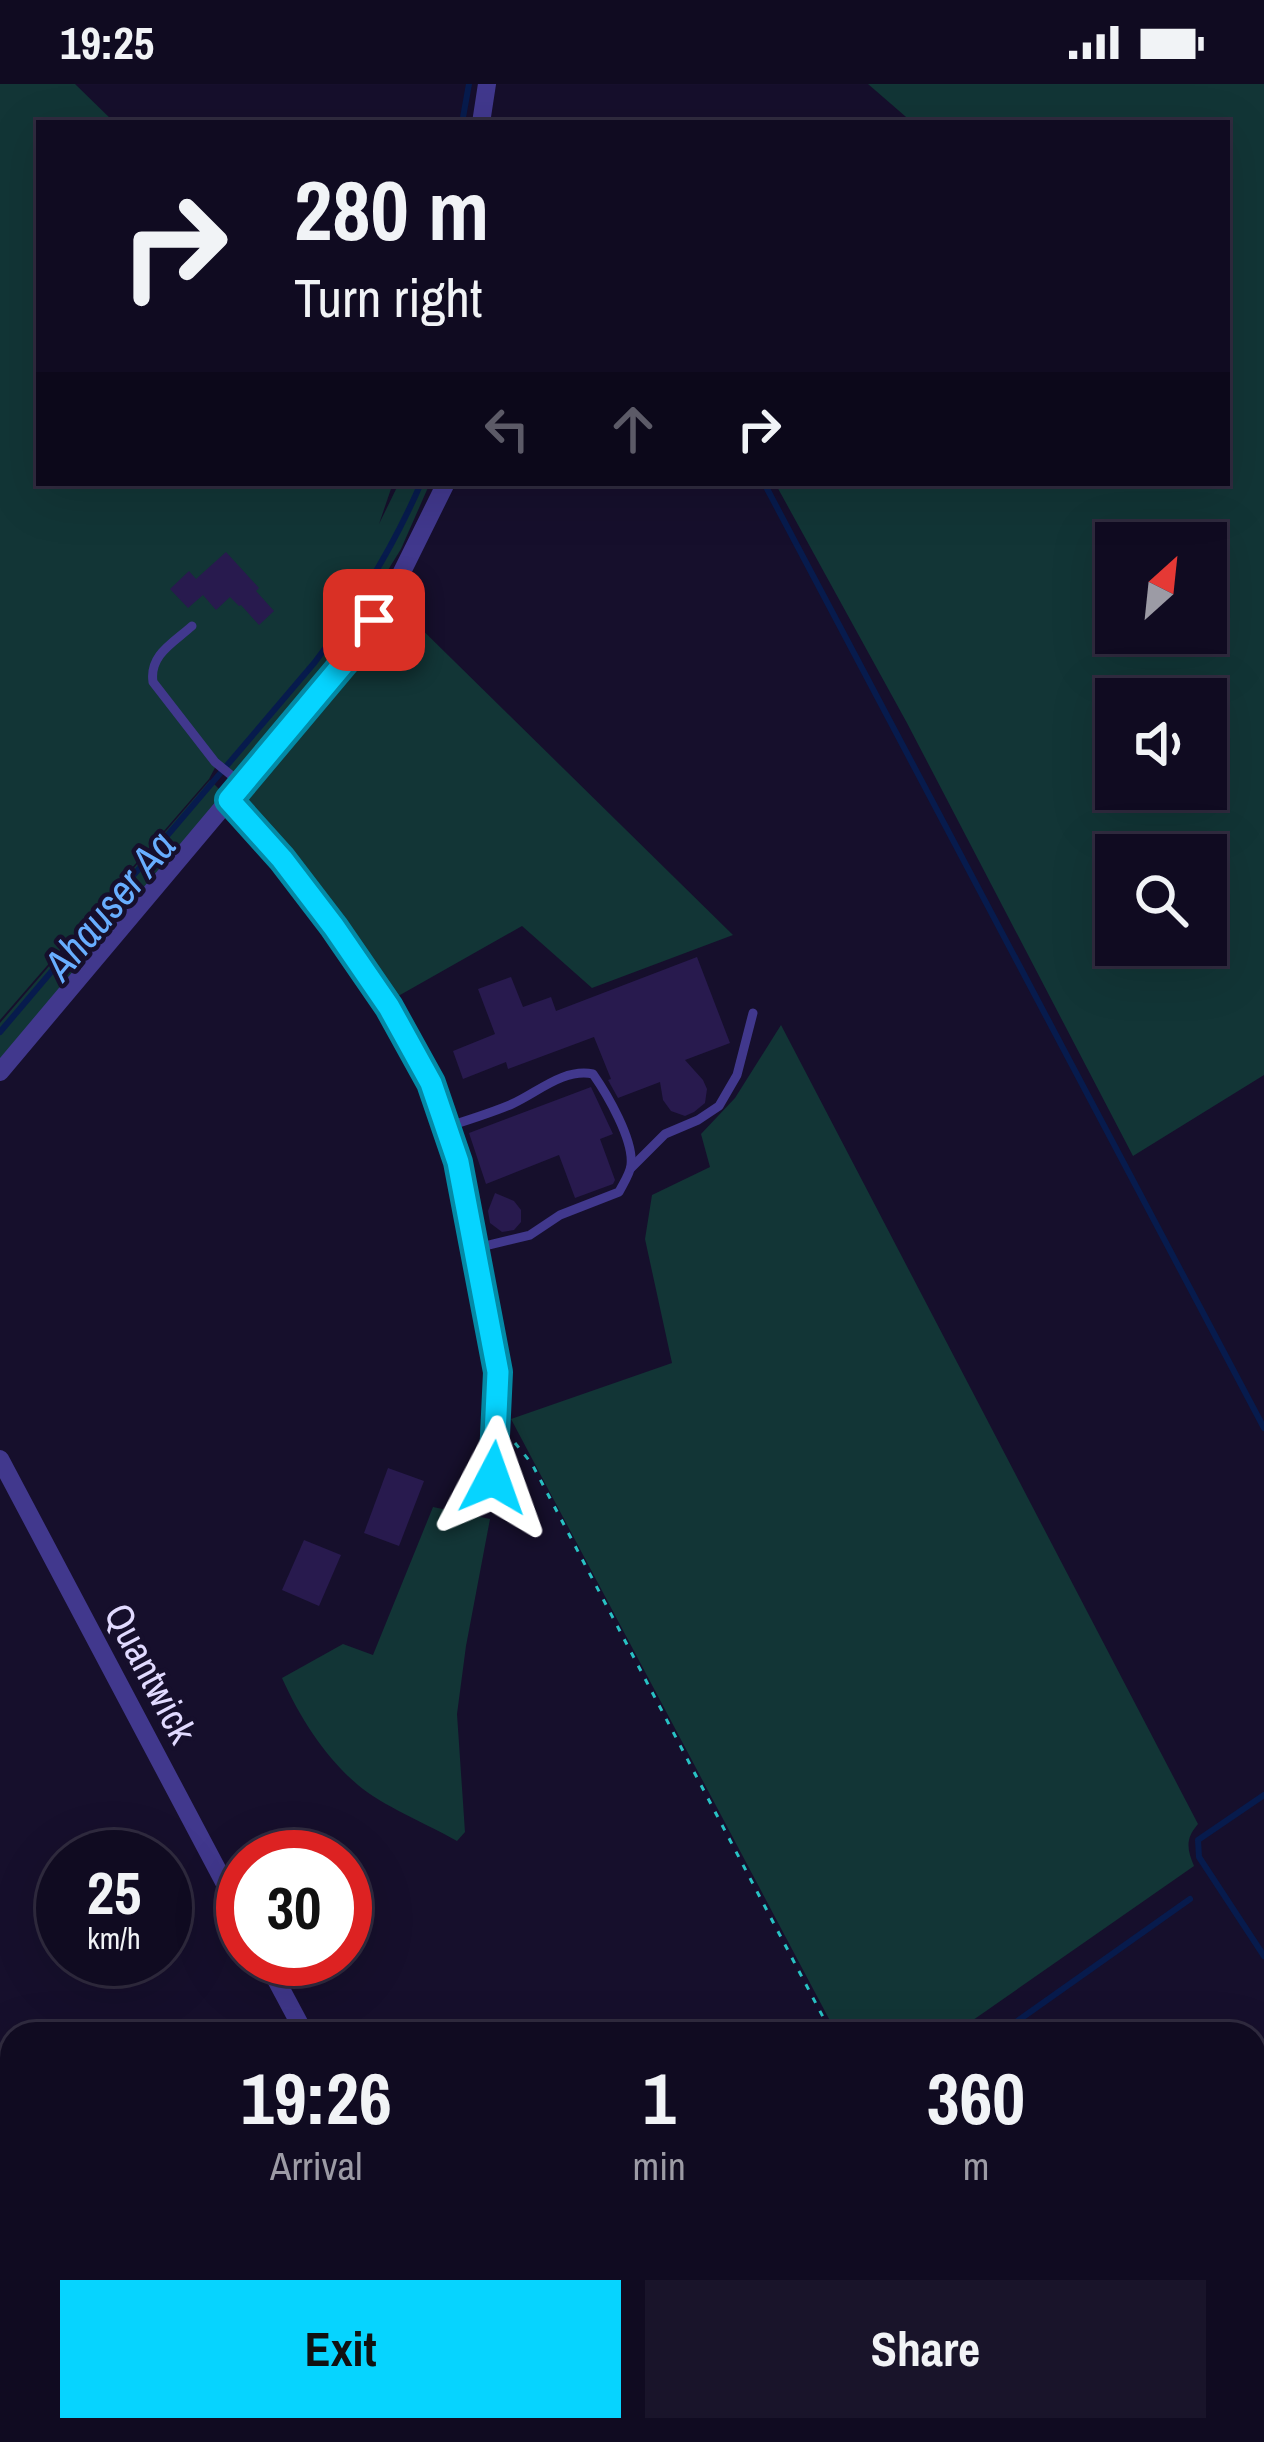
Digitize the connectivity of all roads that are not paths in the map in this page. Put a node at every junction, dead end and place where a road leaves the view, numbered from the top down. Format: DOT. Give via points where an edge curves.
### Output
graph roads {
  1 [pos="487,84"];
  2 [pos="481,120"];
  3 [pos="445,486"];
  4 [pos="192,626"];
  5 [pos="234,787"];
  6 [pos="752,1013"];
  7 [pos="0,1072"];
  8 [pos="446,1127"];
  9 [pos="631,1168"];
  10 [pos="476,1248"];
  11 [pos="0,1459"];
  12 [pos="493,1478"];
  13 [pos="216,1867"];
  14 [pos="279,1986"];
  15 [pos="298,2022"];
  1 -- 2 [label="street"];
  3 -- 5 [label="street" via="349,657"];
  4 -- 5 [label="lane" via="156,658 152,675"];
  5 -- 7 [label="street"];
  5 -- 8 [label="street" via="389,1007"];
  6 -- 9 [label="lane" via="737,1075 719,1106 664,1134"];
  8 -- 9 [label="lane" via="592,1074 629,1145"];
  8 -- 10 [label="street"];
  9 -- 10 [label="lane" via="620,1192 530,1235"];
  10 -- 12 [label="street" via="498,1372"];
  11 -- 13 [label="street, Quantwick"];
  14 -- 15 [label="street"];
}
